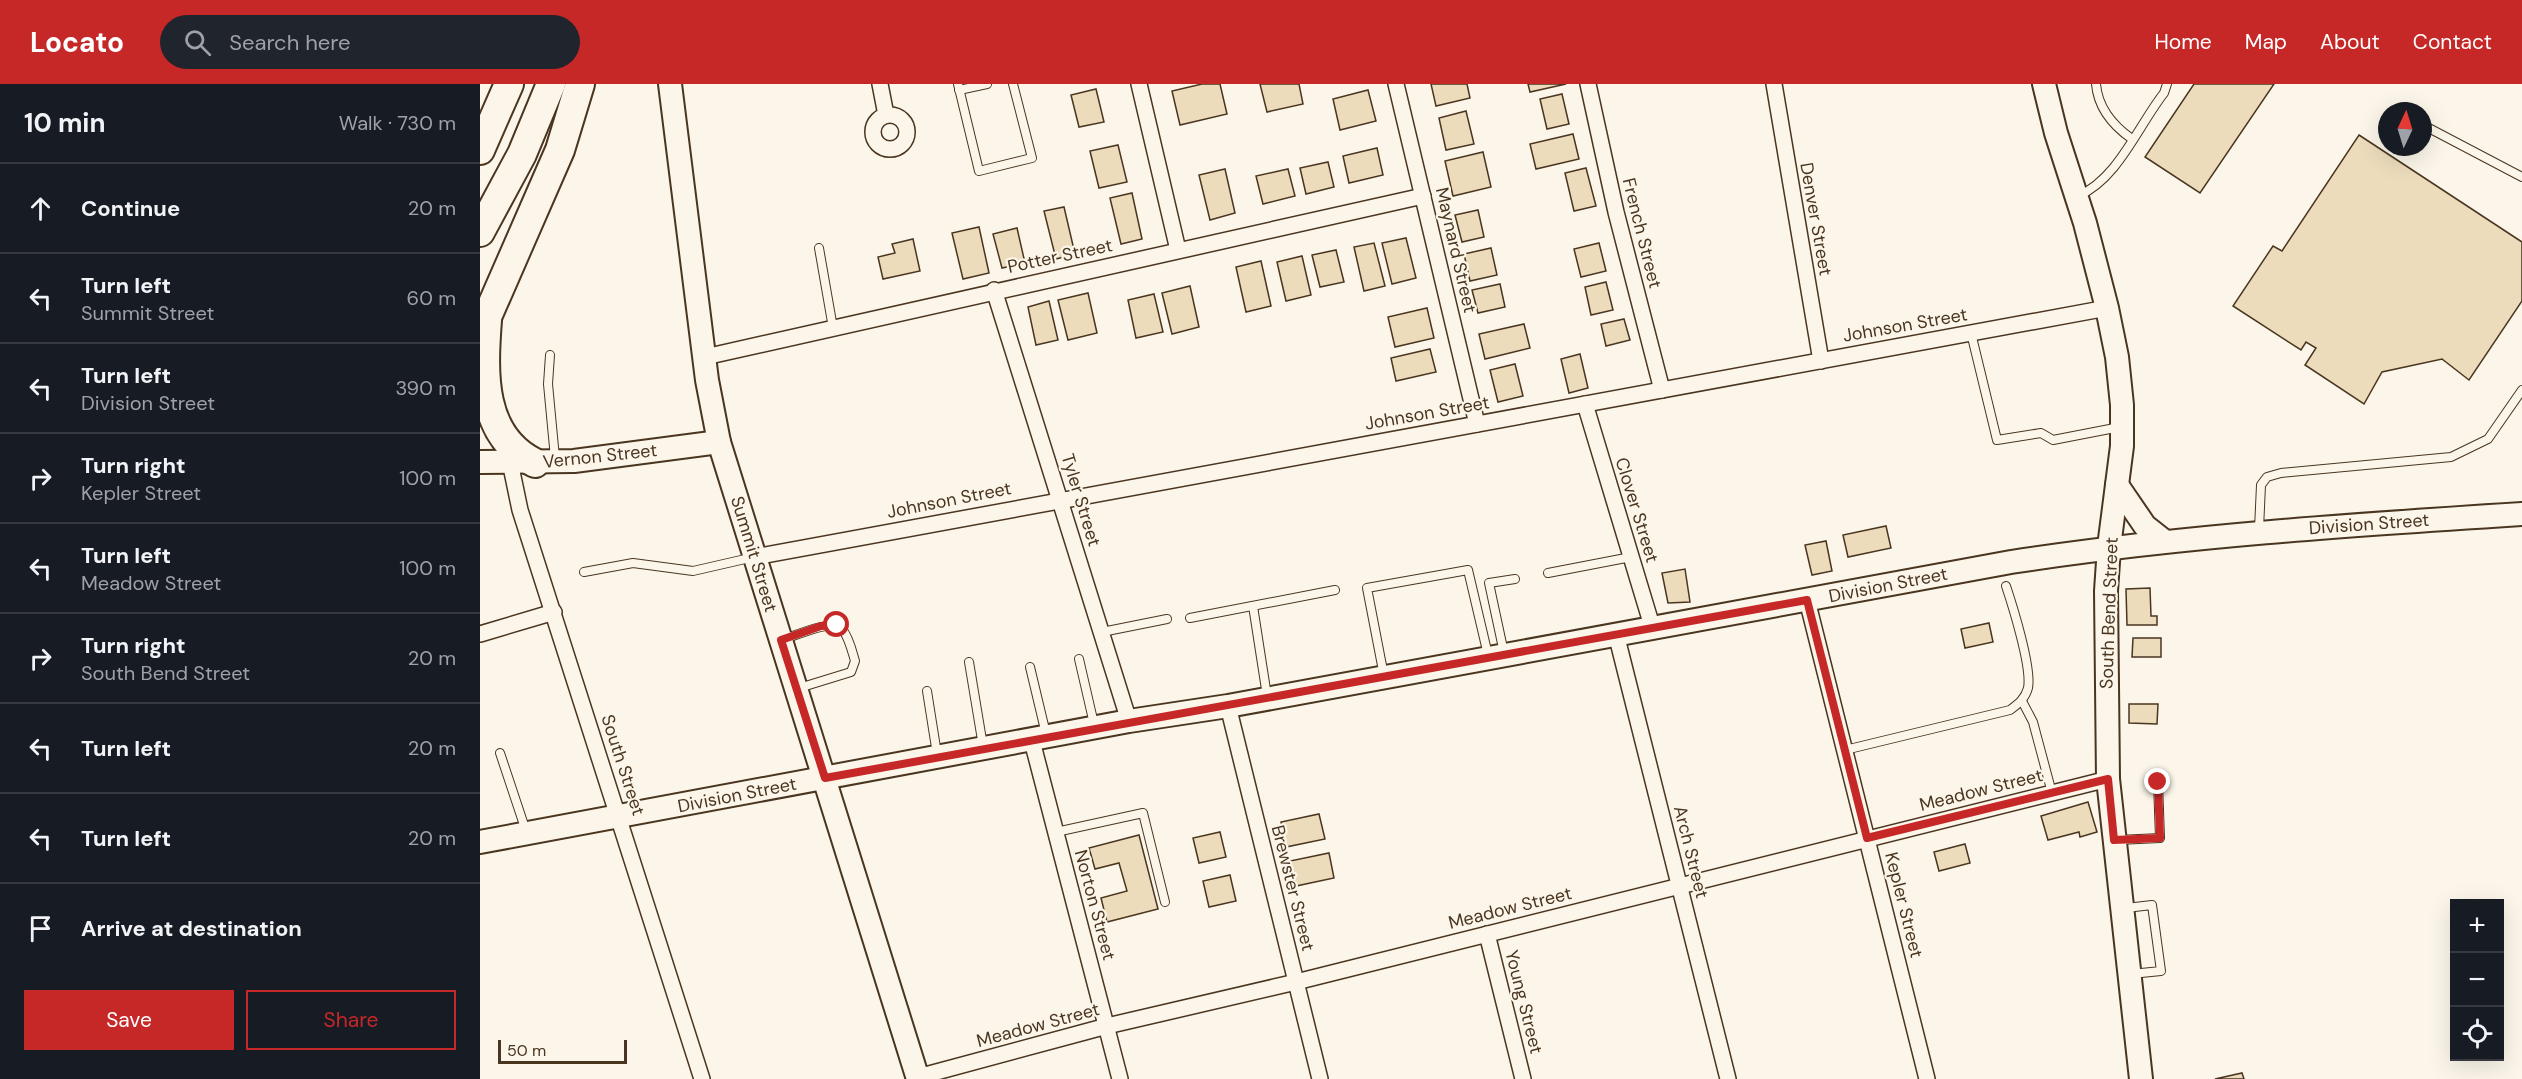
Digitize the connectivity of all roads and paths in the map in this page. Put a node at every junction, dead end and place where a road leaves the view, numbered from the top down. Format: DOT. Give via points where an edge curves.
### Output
graph roads {
  1 [pos="509,84"];
  2 [pos="551,84"];
  3 [pos="580,84"];
  4 [pos="670,84"];
  5 [pos="879,84"];
  6 [pos="987,84"];
  7 [pos="1013,84"];
  8 [pos="1139,84"];
  9 [pos="1396,84"];
  10 [pos="1588,84"];
  11 [pos="1774,84"];
  12 [pos="2044,84"];
  13 [pos="2096,84"];
  14 [pos="2167,84"];
  15 [pos="958,87"];
  16 [pos="886,116"];
  17 [pos="2432,130"];
  18 [pos="2132,139"];
  19 [pos="480,150"];
  20 [pos="2522,177"];
  21 [pos="1423,196"];
  22 [pos="2076,196"];
  23 [pos="480,232"];
  24 [pos="819,248"];
  25 [pos="1178,250"];
  26 [pos="994,291"];
  27 [pos="2107,308"];
  28 [pos="483,326"];
  29 [pos="833,328"];
  30 [pos="1971,333"];
  31 [pos="550,355"];
  32 [pos="705,357"];
  33 [pos="1821,361"];
  34 [pos="1662,390"];
  35 [pos="2522,390"];
  36 [pos="1584,404"];
  37 [pos="1477,424"];
  38 [pos="2122,427"];
  39 [pos="719,442"];
  40 [pos="480,462"];
  41 [pos="534,463"];
  42 [pos="2117,485"];
  43 [pos="1060,499"];
  44 [pos="2522,514"];
  45 [pos="2259,531"];
  46 [pos="2164,541"];
  47 [pos="2109,547"];
  48 [pos="1631,556"];
  49 [pos="755,557"];
  50 [pos="584,572"];
  51 [pos="1548,573"];
  52 [pos="1515,579"];
  53 [pos="2006,586"];
  54 [pos="1335,590"];
  55 [pos="1807,600"];
  56 [pos="1253,606"];
  57 [pos="554,612"];
  58 [pos="1190,618"];
  59 [pos="1167,619"];
  60 [pos="1652,627"];
  61 [pos="1102,632"];
  62 [pos="480,634"];
  63 [pos="1616,634"];
  64 [pos="781,640"];
  65 [pos="1496,656"];
  66 [pos="1079,658"];
  67 [pos="969,662"];
  68 [pos="1030,667"];
  69 [pos="1385,677"];
  70 [pos="796,689"];
  71 [pos="927,691"];
  72 [pos="1268,699"];
  73 [pos="2022,701"];
  74 [pos="1228,706"];
  75 [pos="1129,721"];
  76 [pos="1095,728"];
  77 [pos="1039,740"];
  78 [pos="984,750"];
  79 [pos="1845,750"];
  80 [pos="500,753"];
  81 [pos="938,758"];
  82 [pos="825,778"];
  83 [pos="2108,779"];
  84 [pos="2158,782"];
  85 [pos="2052,793"];
  86 [pos="619,817"];
  87 [pos="1056,832"];
  88 [pos="526,834"];
  89 [pos="1867,838"];
  90 [pos="2114,840"];
  91 [pos="480,842"];
  92 [pos="1678,884"];
  93 [pos="1165,902"];
  94 [pos="2121,908"];
  95 [pos="1487,934"];
  96 [pos="2129,974"];
  97 [pos="1296,982"];
  98 [pos="1107,1026"];
  99 [pos="702,1079"];
  100 [pos="920,1079"];
  101 [pos="1120,1079"];
  102 [pos="1320,1079"];
  103 [pos="1523,1079"];
  104 [pos="1728,1079"];
  105 [pos="1927,1079"];
  106 [pos="2141,1079"];
  1 -- 19 [label="highway"];
  2 -- 23 [label="highway" via="522,154"];
  3 -- 28 [label="highway" via="560,150"];
  4 -- 32 [label="main road, Summit Street"];
  5 -- 16 [label="street"];
  6 -- 15 [label="lane"];
  7 -- 15 [label="lane" via="1032,158 979,171"];
  8 -- 25 [label="street"];
  9 -- 21 [label="street, Maynard Street"];
  10 -- 34 [label="street, French Street"];
  11 -- 33 [label="street, Denver Street"];
  12 -- 22 [label="main road, South Bend Street"];
  13 -- 18 [label="lane" via="2097,95 2110,120"];
  14 -- 18 [label="lane"];
  17 -- 20 [label="lane"];
  18 -- 22 [label="lane" via="2097,186"];
  21 -- 25 [label="street, Potter Street"];
  21 -- 37 [label="street, Maynard Street"];
  22 -- 27 [label="main road, South Bend Street"];
  24 -- 29 [label="lane"];
  25 -- 26 [label="street, Potter Street"];
  26 -- 29 [label="street, Potter Street"];
  26 -- 43 [label="street, Tyler Street"];
  27 -- 30 [label="street, Johnson Street"];
  27 -- 38 [label="main road, South Bend Street" via="2117,357"];
  28 -- 41 [label="highway" via="484,376 492,415 509,445"];
  29 -- 32 [label="street, Potter Street"];
  30 -- 33 [label="street, Johnson Street"];
  30 -- 38 [label="lane" via="1997,440 2041,433 2053,440"];
  31 -- 41 [label="lane"];
  32 -- 39 [label="main road, Summit Street"];
  33 -- 34 [label="street, Johnson Street"];
  34 -- 36 [label="street, Johnson Street"];
  35 -- 45 [label="lane" via="2488,439 2451,457 2267,477 2261,485"];
  36 -- 37 [label="street, Johnson Street"];
  36 -- 48 [label="street, Clover Street"];
  37 -- 43 [label="street, Johnson Street"];
  38 -- 42 [label="main road, South Bend Street"];
  39 -- 41 [label="main road, Vernon Street"];
  39 -- 49 [label="main road, Summit Street"];
  40 -- 41 [label="main road, Vernon Street"];
  41 -- 57 [label="street, South Street" via="520,510"];
  42 -- 46 [label="main road" via="2145,526"];
  42 -- 47 [label="main road, South Bend Street"];
  43 -- 49 [label="street, Johnson Street"];
  43 -- 61 [label="street, Tyler Street"];
  44 -- 45 [label="main road, Division Street"];
  45 -- 46 [label="main road, Division Street"];
  46 -- 47 [label="main road, Division Street"];
  47 -- 55 [label="main road, Division Street"];
  47 -- 83 [label="main road, South Bend Street"];
  48 -- 51 [label="lane"];
  48 -- 60 [label="street, Clover Street"];
  49 -- 50 [label="lane" via="693,571 633,564"];
  49 -- 64 [label="main road, Summit Street"];
  52 -- 65 [label="lane" via="1489,583"];
  53 -- 73 [label="lane" via="2025,658 2028,687"];
  54 -- 56 [label="lane"];
  55 -- 60 [label="main road, Division Street"];
  55 -- 79 [label="street, Kepler Street"];
  56 -- 58 [label="lane"];
  56 -- 72 [label="lane"];
  57 -- 62 [label="street"];
  57 -- 86 [label="street, South Street"];
  59 -- 61 [label="lane"];
  60 -- 63 [label="main road, Division Street"];
  61 -- 75 [label="street, Tyler Street"];
  63 -- 65 [label="main road, Division Street"];
  63 -- 92 [label="street, Arch Street"];
  64 -- 70 [label="main road, Summit Street"];
  64 -- 70 [label="lane" via="821,626 837,625 842,628 855,661 851,672"];
  65 -- 69 [label="main road, Division Street"];
  65 -- 69 [label="lane" via="1468,570 1367,588"];
  66 -- 76 [label="lane"];
  67 -- 78 [label="lane"];
  68 -- 77 [label="lane"];
  69 -- 72 [label="main road, Division Street"];
  70 -- 82 [label="main road, Summit Street"];
  71 -- 81 [label="lane"];
  72 -- 74 [label="main road, Division Street"];
  73 -- 79 [label="lane" via="2010,710"];
  73 -- 85 [label="lane" via="2033,722"];
  74 -- 75 [label="main road, Division Street"];
  74 -- 97 [label="street, Brewster Street"];
  75 -- 76 [label="main road, Division Street"];
  76 -- 77 [label="main road, Division Street"];
  77 -- 78 [label="main road, Division Street"];
  77 -- 87 [label="street, Norton Street"];
  78 -- 81 [label="main road, Division Street"];
  79 -- 89 [label="street, Kepler Street"];
  80 -- 88 [label="lane"];
  81 -- 82 [label="main road, Division Street"];
  82 -- 86 [label="main road, Division Street"];
  82 -- 100 [label="main road, Summit Street"];
  83 -- 85 [label="street, Meadow Street"];
  83 -- 90 [label="main road, South Bend Street"];
  84 -- 90 [label="lane" via="2160,838"];
  85 -- 89 [label="street, Meadow Street"];
  86 -- 88 [label="main road, Division Street"];
  86 -- 99 [label="street, South Street"];
  87 -- 93 [label="lane" via="1143,813"];
  87 -- 98 [label="street, Norton Street"];
  88 -- 91 [label="main road, Division Street"];
  89 -- 92 [label="street, Meadow Street"];
  89 -- 105 [label="street, Kepler Street"];
  90 -- 94 [label="main road, South Bend Street"];
  92 -- 95 [label="street, Meadow Street"];
  92 -- 104 [label="street, Arch Street"];
  94 -- 96 [label="main road, South Bend Street"];
  94 -- 96 [label="lane" via="2152,905 2161,971"];
  95 -- 97 [label="street, Meadow Street"];
  95 -- 103 [label="street, Young Street"];
  96 -- 106 [label="main road, South Bend Street"];
  97 -- 98 [label="street, Meadow Street"];
  97 -- 102 [label="street, Brewster Street"];
  98 -- 100 [label="street, Meadow Street"];
  98 -- 101 [label="street, Norton Street"];
}
